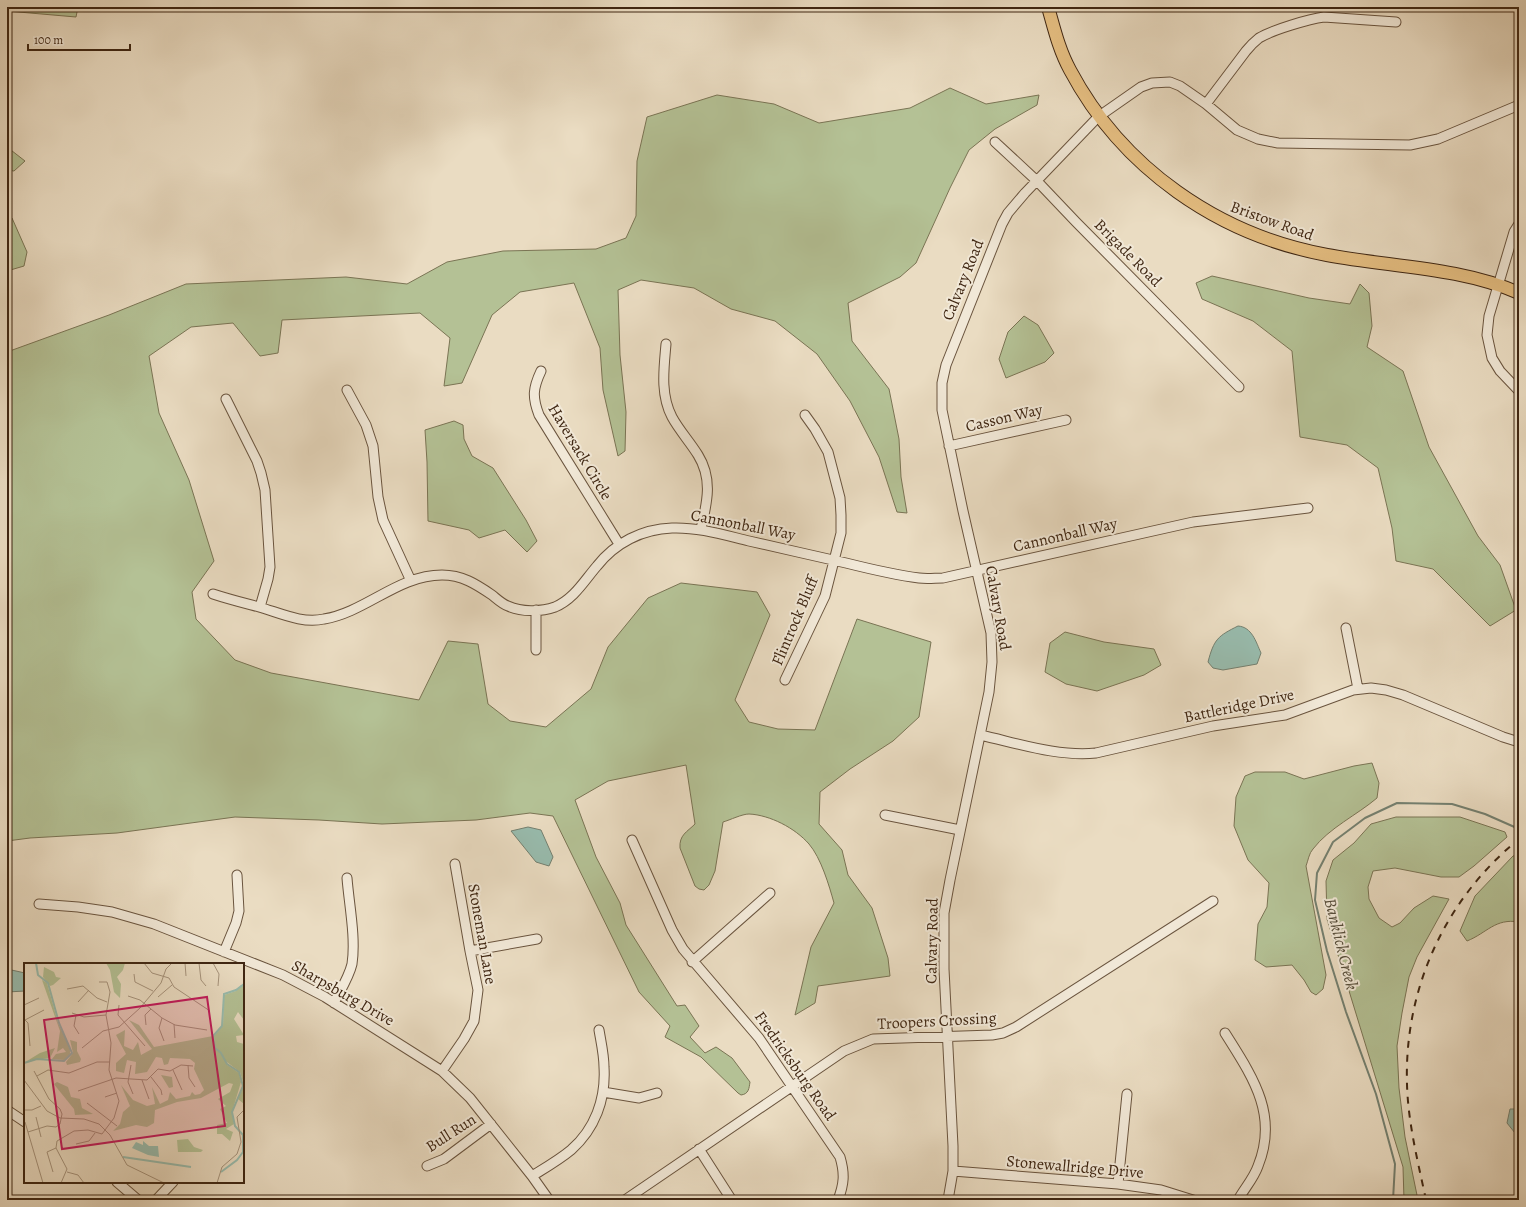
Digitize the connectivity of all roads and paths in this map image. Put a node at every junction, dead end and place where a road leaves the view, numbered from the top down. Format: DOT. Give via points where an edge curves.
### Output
graph roads {
  1 [pos="1048,7"];
  2 [pos="1396,22"];
  3 [pos="1206,104"];
  4 [pos="1519,105"];
  5 [pos="1098,117"];
  6 [pos="995,142"];
  7 [pos="1037,181"];
  8 [pos="1519,224"];
  9 [pos="1499,285"];
  10 [pos="1519,293"];
  11 [pos="666,344"];
  12 [pos="541,371"];
  13 [pos="1239,387"];
  14 [pos="347,390"];
  15 [pos="1519,391"];
  16 [pos="226,399"];
  17 [pos="805,415"];
  18 [pos="1066,420"];
  19 [pos="949,446"];
  20 [pos="1308,508"];
  21 [pos="701,529"];
  22 [pos="619,544"];
  23 [pos="834,560"];
  24 [pos="976,571"];
  25 [pos="411,581"];
  26 [pos="213,594"];
  27 [pos="260,607"];
  28 [pos="536,610"];
  29 [pos="1346,628"];
  30 [pos="536,650"];
  31 [pos="785,680"];
  32 [pos="1358,689"];
  33 [pos="980,735"];
  34 [pos="1519,742"];
  35 [pos="885,815"];
  36 [pos="960,830"];
  37 [pos="632,840"];
  38 [pos="455,864"];
  39 [pos="237,875"];
  40 [pos="347,878"];
  41 [pos="770,893"];
  42 [pos="1213,900"];
  43 [pos="39,904"];
  44 [pos="537,939"];
  45 [pos="470,951"];
  46 [pos="224,952"];
  47 [pos="692,962"];
  48 [pos="334,1003"];
  49 [pos="599,1030"];
  50 [pos="1225,1033"];
  51 [pos="948,1037"];
  52 [pos="442,1071"];
  53 [pos="792,1086"];
  54 [pos="603,1092"];
  55 [pos="657,1093"];
  56 [pos="1127,1094"];
  57 [pos="7,1110"];
  58 [pos="24,1121"];
  59 [pos="491,1124"];
  60 [pos="699,1149"];
  61 [pos="427,1166"];
  62 [pos="953,1171"];
  63 [pos="532,1176"];
  64 [pos="118,1183"];
  65 [pos="172,1183"];
  66 [pos="1118,1184"];
  67 [pos="731,1199"];
  68 [pos="138,1200"];
  69 [pos="156,1200"];
  70 [pos="549,1200"];
  71 [pos="625,1200"];
  72 [pos="838,1200"];
  73 [pos="948,1200"];
  74 [pos="1192,1200"];
  75 [pos="1238,1200"];
  1 -- 5 [label="main road, Bristow Road" via="1069,69"];
  2 -- 3 [label="street" via="1324,17 1268,34 1253,43"];
  3 -- 4 [label="street, Calvary Road" via="1237,130 1269,142 1398,146 1438,139"];
  3 -- 5 [label="street, Calvary Road" via="1170,82 1152,83 1141,87"];
  5 -- 7 [label="street, Calvary Road"];
  5 -- 9 [label="main road, Bristow Road" via="1160,179 1212,215 1242,230 1290,247 1328,256 1436,271"];
  6 -- 7 [label="street, Brigade Road"];
  7 -- 13 [label="street, Brigade Road"];
  7 -- 19 [label="street, Calvary Road" via="1012,208 1002,224 946,365 941,398"];
  8 -- 9 [label="street" via="1514,232"];
  9 -- 10 [label="main road, Bristow Road"];
  9 -- 15 [label="street" via="1487,325 1489,349 1500,371"];
  11 -- 21 [label="street" via="664,383 668,406 672,417 698,455 706,475 707,499"];
  12 -- 22 [label="street, Haversack Circle" via="534,385 535,404 539,415"];
  14 -- 25 [label="street" via="366,425 373,446 383,520"];
  16 -- 27 [label="street" via="257,461 265,490 270,567"];
  17 -- 23 [label="street, Flintrock Bluff" via="828,452 840,498 840,533"];
  18 -- 19 [label="street, Casson Way"];
  19 -- 24 [label="street, Calvary Road"];
  20 -- 24 [label="street, Cannonball Way" via="1193,522"];
  21 -- 22 [label="street, Cannonball Way" via="661,529 636,535"];
  21 -- 23 [label="street, Cannonball Way"];
  22 -- 28 [label="street, Cannonball Way" via="565,601 544,610"];
  23 -- 24 [label="street, Cannonball Way" via="920,578 943,578"];
  23 -- 31 [label="street, Flintrock Bluff" via="824,596"];
  24 -- 33 [label="street, Calvary Road" via="991,633 992,649 989,692"];
  25 -- 27 [label="street, Cannonball Way" via="341,615 323,620 292,618"];
  25 -- 28 [label="street, Cannonball Way" via="440,575 466,579 508,606"];
  26 -- 27 [label="street, Cannonball Way"];
  28 -- 30 [label="street"];
  29 -- 32 [label="street"];
  32 -- 33 [label="street, Battleridge Drive" via="1285,715 1213,726 1080,755"];
  32 -- 34 [label="street, Battleridge Drive" via="1386,690 1403,695"];
  33 -- 36 [label="street, Calvary Road"];
  35 -- 36 [label="street"];
  36 -- 51 [label="street, Calvary Road" via="944,913"];
  37 -- 47 [label="street, Fredricksburg Road" via="672,930"];
  38 -- 45 [label="street, Stoneman Lane"];
  39 -- 46 [label="street" via="239,911"];
  40 -- 48 [label="street" via="352,965"];
  41 -- 47 [label="street"];
  42 -- 51 [label="street, Troopers Crossing" via="1016,1027 992,1035"];
  43 -- 46 [label="street, Sharpsburg Drive" via="112,912 154,924"];
  44 -- 45 [label="street"];
  45 -- 52 [label="street, Stoneman Lane" via="478,990 474,1021"];
  46 -- 48 [label="street, Sharpsburg Drive" via="283,975"];
  47 -- 53 [label="street, Fredricksburg Road" via="759,1038"];
  48 -- 52 [label="street, Sharpsburg Drive"];
  49 -- 54 [label="street" via="604,1067"];
  50 -- 75 [label="street" via="1252,1077 1265,1116 1263,1151 1258,1168"];
  51 -- 53 [label="street, Troopers Crossing" via="873,1039 844,1051"];
  51 -- 62 [label="street, Calvary Road"];
  52 -- 59 [label="street, Sharpsburg Drive" via="470,1098"];
  53 -- 60 [label="street, Troopers Crossing"];
  53 -- 72 [label="street, Fredricksburg Road" via="840,1158 843,1184"];
  54 -- 55 [label="street" via="639,1098"];
  54 -- 63 [label="street" via="592,1125 582,1139 570,1151"];
  56 -- 66 [label="street"];
  57 -- 58 [label="street"];
  59 -- 61 [label="street, Bull Run" via="444,1159"];
  59 -- 63 [label="street, Sharpsburg Drive"];
  60 -- 67 [label="street"];
  60 -- 71 [label="street, Troopers Crossing"];
  62 -- 66 [label="street, Stonewallridge Drive"];
  62 -- 73 [label="street, Calvary Road"];
  63 -- 70 [label="street, Sharpsburg Drive"];
  64 -- 68 [label="street"];
  65 -- 69 [label="street"];
  66 -- 74 [label="street, Stonewallridge Drive" via="1161,1190"];
}
